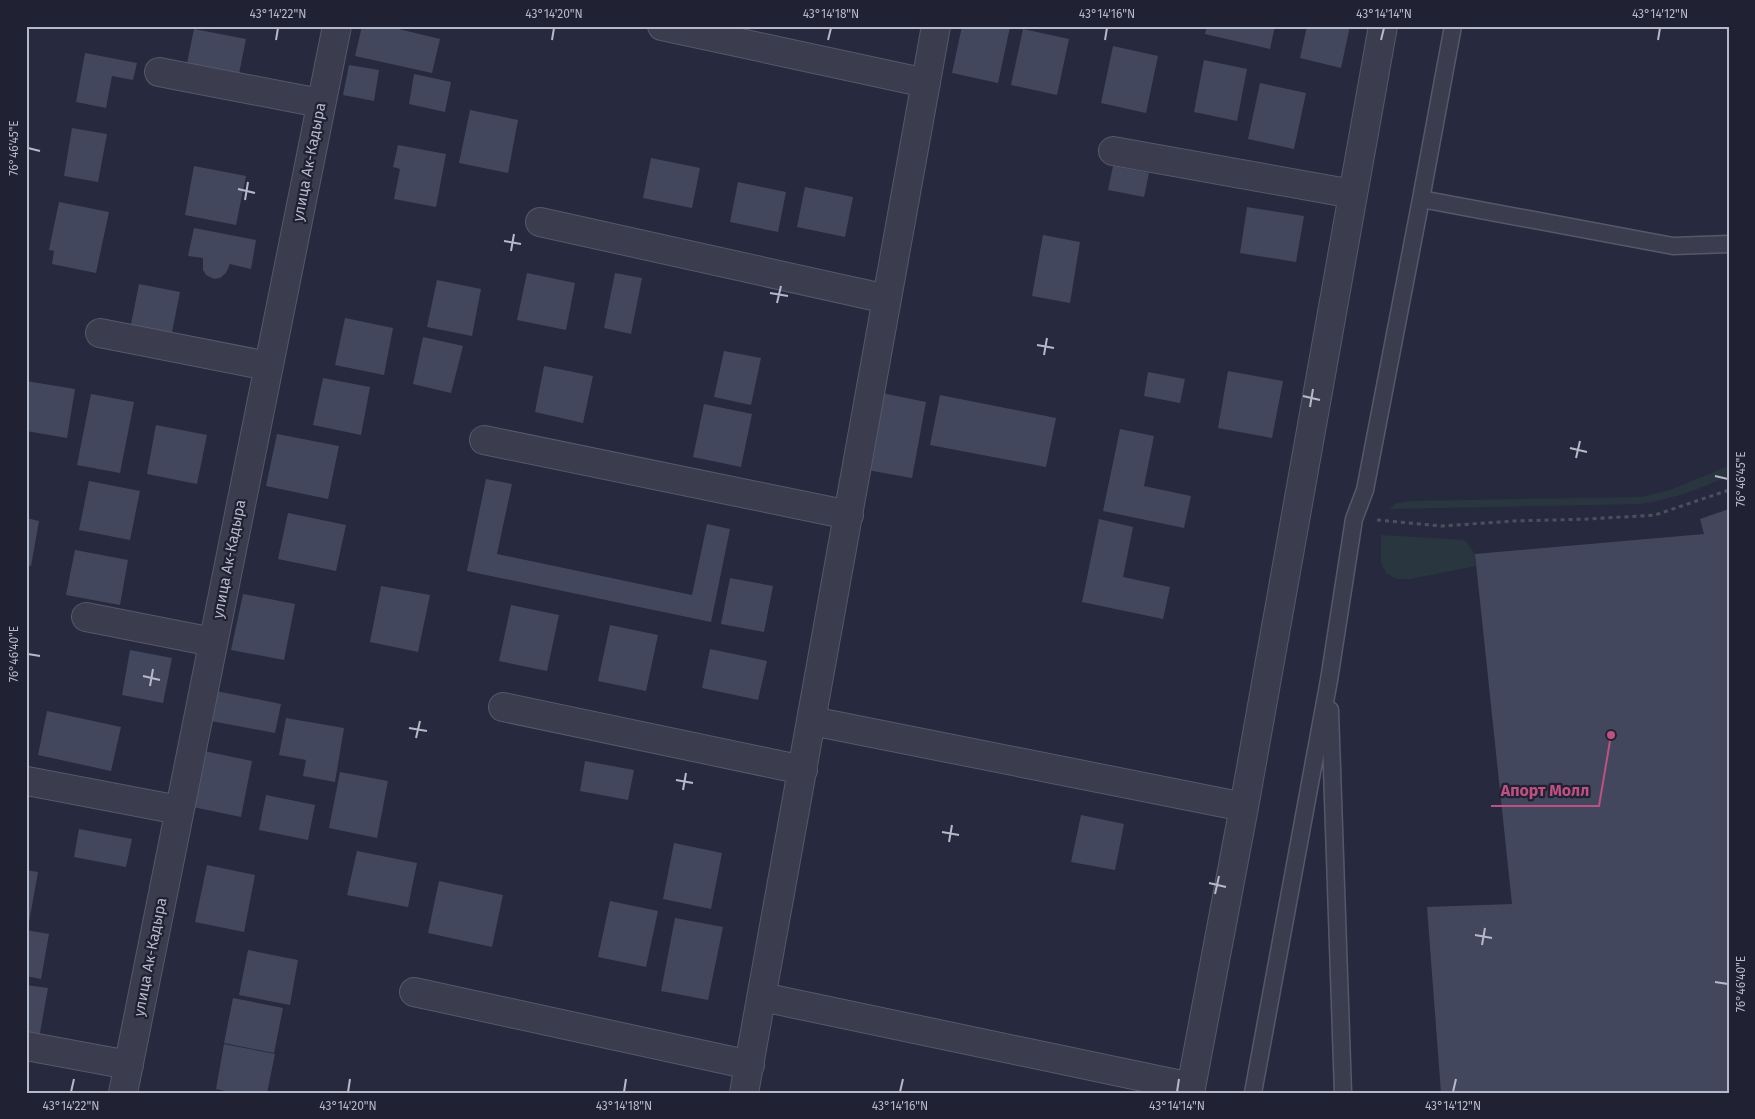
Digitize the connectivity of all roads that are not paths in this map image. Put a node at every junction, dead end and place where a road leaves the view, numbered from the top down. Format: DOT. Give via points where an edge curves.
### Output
graph roads {
  1 [pos="337,26"];
  2 [pos="662,26"];
  3 [pos="936,26"];
  4 [pos="1383,26"];
  5 [pos="1453,26"];
  6 [pos="159,72"];
  7 [pos="926,83"];
  8 [pos="320,103"];
  9 [pos="1113,151"];
  10 [pos="1354,194"];
  11 [pos="1421,199"];
  12 [pos="540,222"];
  13 [pos="1729,244"];
  14 [pos="887,299"];
  15 [pos="100,333"];
  16 [pos="268,366"];
  17 [pos="484,440"];
  18 [pos="849,515"];
  19 [pos="86,617"];
  20 [pos="213,642"];
  21 [pos="1329,680"];
  22 [pos="503,708"];
  23 [pos="812,721"];
  24 [pos="802,770"];
  25 [pos="27,781"];
  26 [pos="1244,806"];
  27 [pos="179,810"];
  28 [pos="414,992"];
  29 [pos="762,996"];
  30 [pos="26,1046"];
  31 [pos="129,1065"];
  32 [pos="750,1065"];
  33 [pos="1191,1090"];
  34 [pos="123,1093"];
  35 [pos="744,1093"];
  36 [pos="1253,1093"];
  37 [pos="1343,1093"];
  1 -- 8 [label="street, улица Ак-Кадыра"];
  2 -- 7 [label="street"];
  3 -- 7 [label="street"];
  4 -- 10 [label="street"];
  5 -- 11 [label="lane"];
  6 -- 8 [label="street"];
  7 -- 14 [label="street"];
  8 -- 16 [label="street, улица Ак-Кадыра"];
  9 -- 10 [label="street"];
  10 -- 26 [label="street"];
  11 -- 13 [label="lane" via="1673,246"];
  11 -- 21 [label="lane" via="1364,490 1354,519"];
  12 -- 14 [label="street"];
  14 -- 18 [label="street"];
  15 -- 16 [label="street"];
  16 -- 20 [label="street, улица Ак-Кадыра"];
  17 -- 18 [label="street"];
  18 -- 23 [label="street"];
  19 -- 20 [label="street"];
  20 -- 27 [label="street, улица Ак-Кадыра"];
  21 -- 36 [label="lane"];
  21 -- 37 [label="lane"];
  22 -- 24 [label="street"];
  23 -- 24 [label="street"];
  23 -- 26 [label="street"];
  24 -- 29 [label="street"];
  25 -- 27 [label="street"];
  26 -- 33 [label="street"];
  27 -- 31 [label="street, улица Ак-Кадыра"];
  28 -- 32 [label="street"];
  29 -- 32 [label="street"];
  29 -- 33 [label="street"];
  30 -- 31 [label="street"];
  31 -- 34 [label="street, улица Ак-Кадыра"];
  32 -- 35 [label="street"];
}
